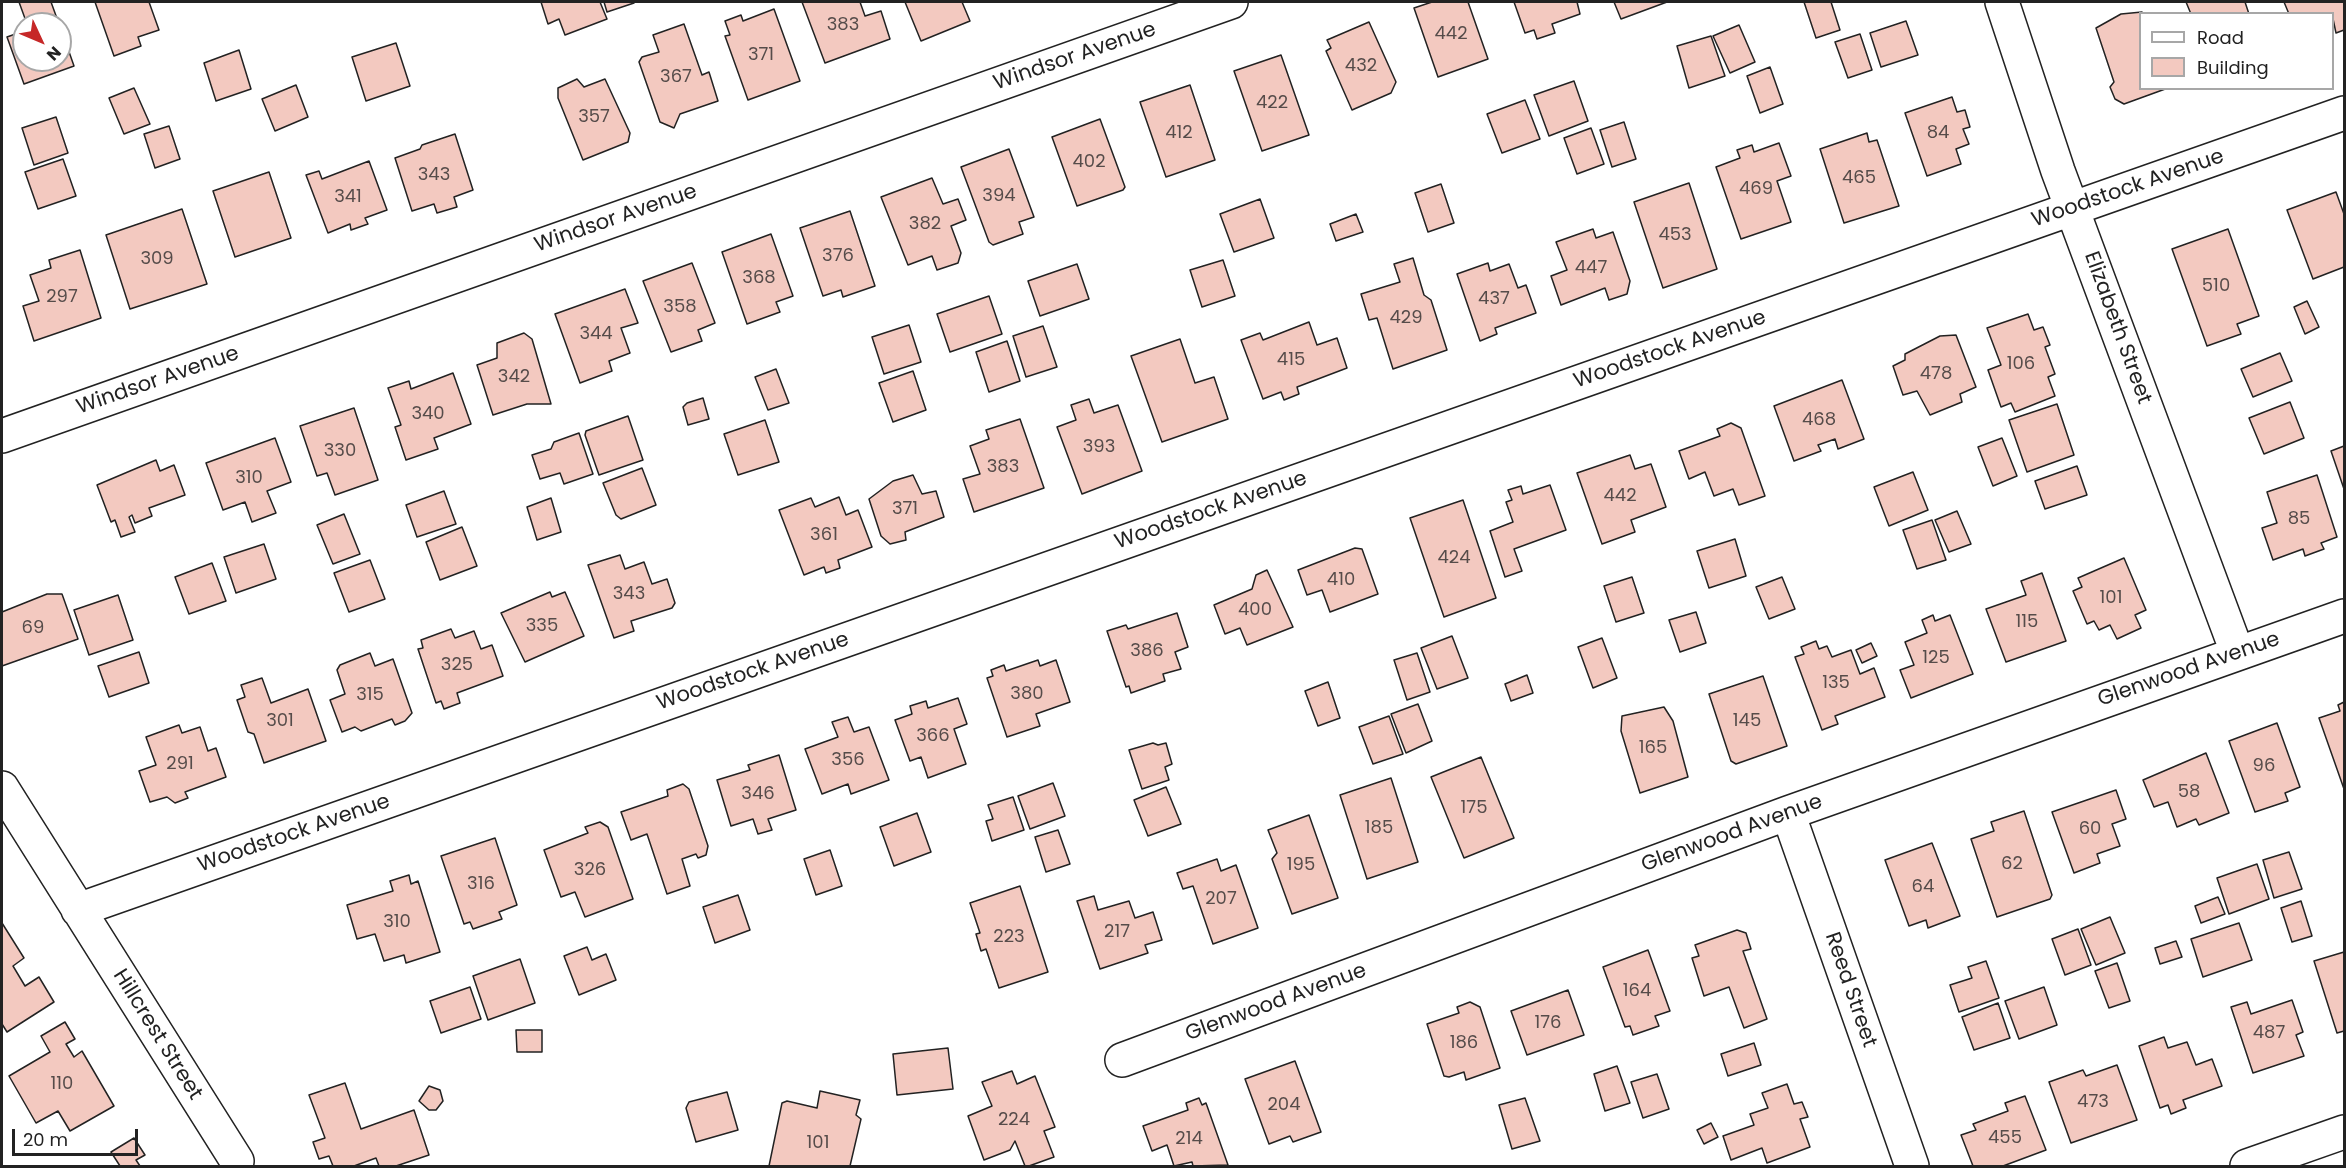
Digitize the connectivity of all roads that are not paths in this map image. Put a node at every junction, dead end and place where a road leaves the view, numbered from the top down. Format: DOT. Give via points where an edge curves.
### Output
graph roads {
  1 [pos="1231,2"];
  2 [pos="2002,2"];
  3 [pos="2344,113"];
  4 [pos="2073,208"];
  5 [pos="2,436"];
  6 [pos="2344,616"];
  7 [pos="2237,652"];
  8 [pos="2,788"];
  9 [pos="1788,813"];
  10 [pos="78,910"];
  11 [pos="1122,1060"];
  12 [pos="2344,1132"];
  13 [pos="237,1161"];
  14 [pos="1912,1167"];
  15 [pos="2247,1167"];
  1 -- 5 [label="street, Windsor Avenue"];
  2 -- 4 [label="street, Elizabeth Street"];
  3 -- 4 [label="street, Woodstock Avenue"];
  4 -- 7 [label="street, Elizabeth Street"];
  4 -- 10 [label="street, Woodstock Avenue"];
  6 -- 7 [label="street, Glenwood Avenue"];
  7 -- 9 [label="street, Glenwood Avenue"];
  8 -- 10 [label="street, Hillcrest Street"];
  9 -- 11 [label="street, Glenwood Avenue"];
  9 -- 14 [label="street, Reed Street"];
  10 -- 13 [label="street, Hillcrest Street"];
  12 -- 15 [label="street"];
}
